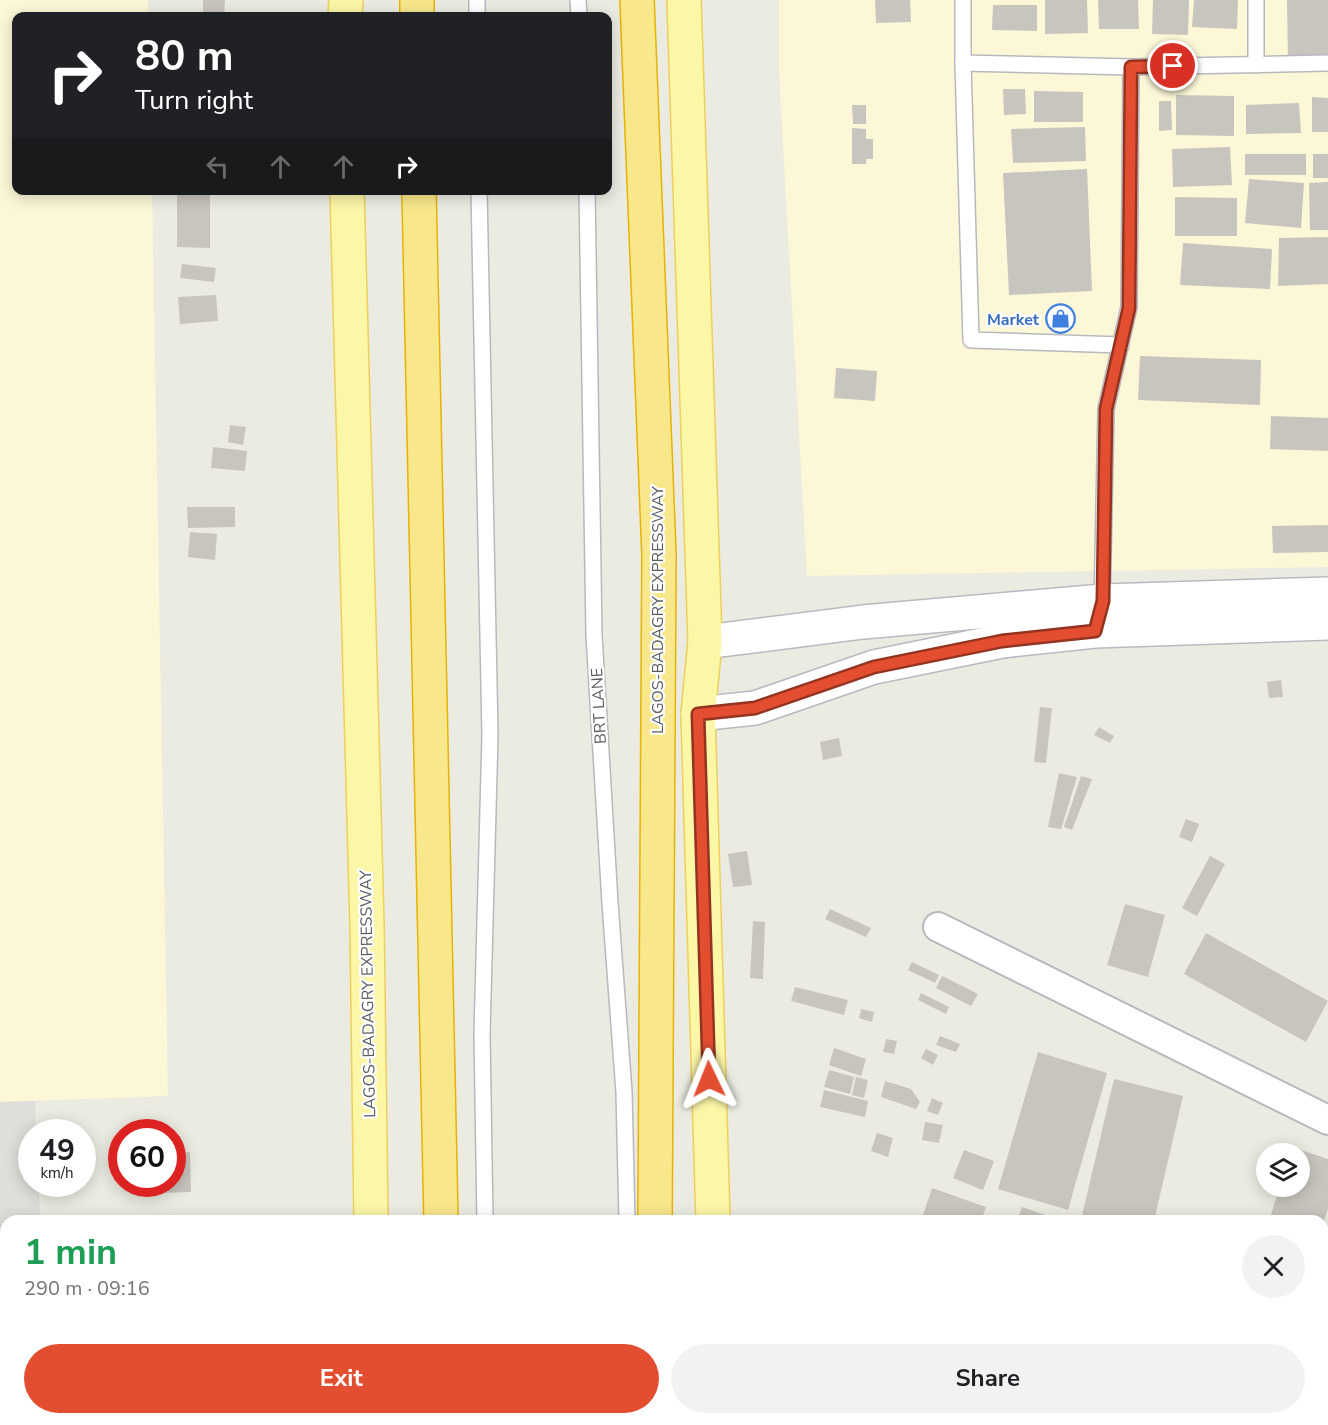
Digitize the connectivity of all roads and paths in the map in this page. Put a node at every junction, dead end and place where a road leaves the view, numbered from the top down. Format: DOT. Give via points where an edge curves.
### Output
graph roads {
  1 [pos="638,0"];
  2 [pos="684,0"];
  3 [pos="963,0"];
  4 [pos="1256,0"];
  5 [pos="963,63"];
  6 [pos="1328,63"];
  7 [pos="1256,65"];
  8 [pos="1131,67"];
  9 [pos="347,195"];
  10 [pos="419,195"];
  11 [pos="479,195"];
  12 [pos="587,195"];
  13 [pos="1120,345"];
  14 [pos="1328,594"];
  15 [pos="1099,616"];
  16 [pos="1328,623"];
  17 [pos="705,642"];
  18 [pos="698,714"];
  19 [pos="939,927"];
  20 [pos="1328,1120"];
  21 [pos="371,1215"];
  22 [pos="441,1215"];
  23 [pos="485,1215"];
  24 [pos="627,1215"];
  25 [pos="655,1215"];
  26 [pos="713,1215"];
  1 -- 25 [label="highway, LAGOS-BADAGRY EXPRESSWAY" via="659,555"];
  2 -- 17 [label="main road"];
  3 -- 5 [label="lane"];
  4 -- 7 [label="lane"];
  5 -- 8 [label="lane"];
  5 -- 13 [label="lane" via="971,340"];
  6 -- 7 [label="lane"];
  7 -- 8 [label="lane"];
  8 -- 13 [label="lane" via="1129,308"];
  9 -- 21 [label="main road, LAGOS-BADAGRY EXPRESSWAY"];
  10 -- 22 [label="highway"];
  11 -- 23 [label="lane" via="490,735 482,1034"];
  12 -- 24 [label="lane, BRT LANE" via="594,635 624,1092"];
  13 -- 15 [label="lane" via="1106,409"];
  14 -- 15 [label="main road"];
  15 -- 16 [label="main road"];
  15 -- 17 [label="main road" via="863,622"];
  15 -- 18 [label="main road" via="874,667 755,708"];
  17 -- 18 [label="main road"];
  18 -- 26 [label="main road"];
  19 -- 20 [label="street"];
}
